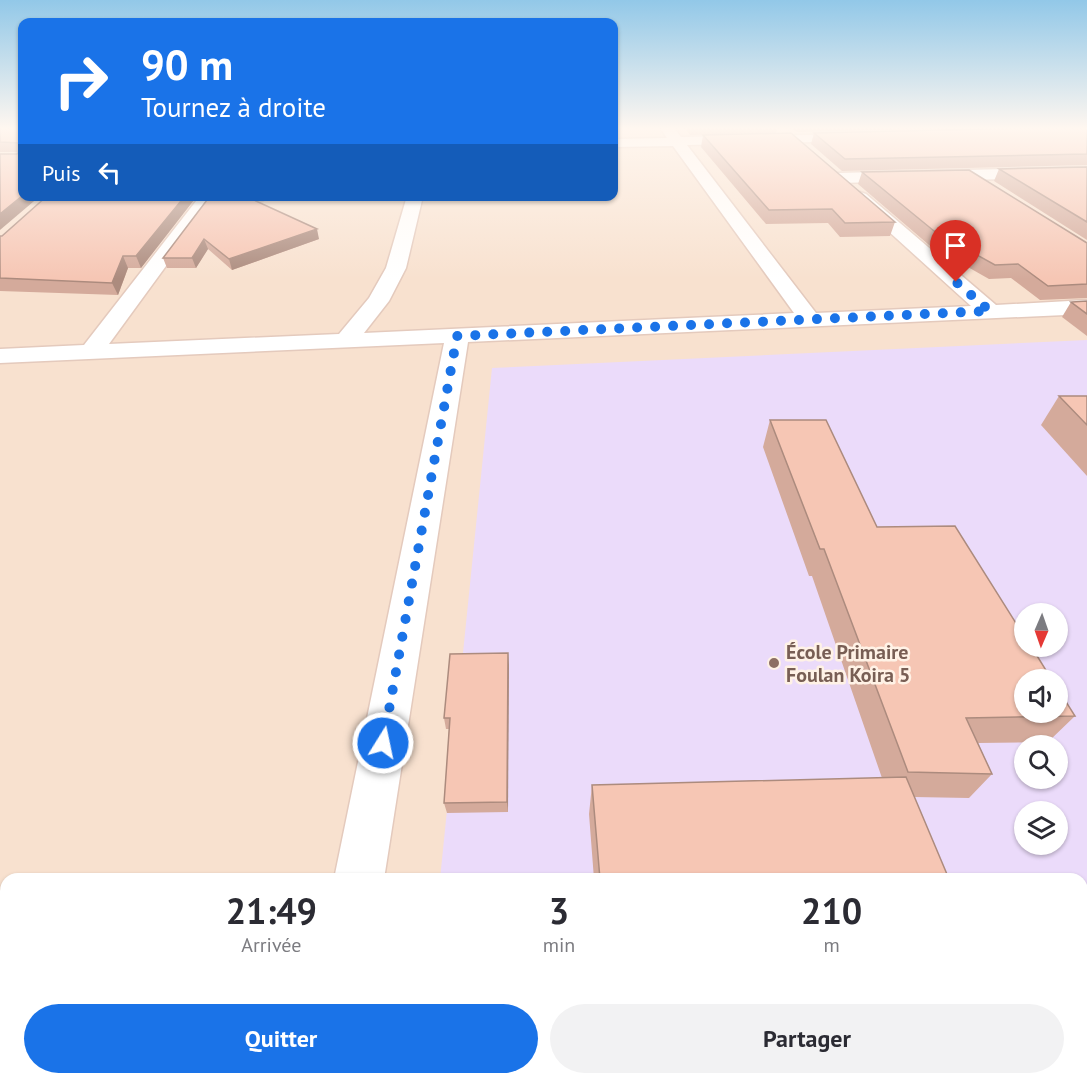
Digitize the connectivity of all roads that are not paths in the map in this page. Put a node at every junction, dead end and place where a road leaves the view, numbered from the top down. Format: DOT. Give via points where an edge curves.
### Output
graph roads {
  1 [pos="704,178"];
  2 [pos="837,178"];
  3 [pos="973,178"];
  4 [pos="999,194"];
  5 [pos="205,201"];
  6 [pos="414,201"];
  7 [pos="1087,307"];
  8 [pos="990,311"];
  9 [pos="810,320"];
  10 [pos="457,336"];
  11 [pos="345,341"];
  12 [pos="90,353"];
  13 [pos="0,356"];
  14 [pos="360,873"];
  1 -- 9 [label="street"];
  2 -- 8 [label="street"];
  3 -- 4 [label="street"];
  5 -- 12 [label="street"];
  6 -- 11 [label="street" via="396,268 378,301"];
  7 -- 8 [label="street"];
  8 -- 9 [label="street"];
  9 -- 10 [label="street"];
  10 -- 11 [label="street"];
  10 -- 14 [label="street"];
  11 -- 12 [label="street"];
  12 -- 13 [label="street"];
}
